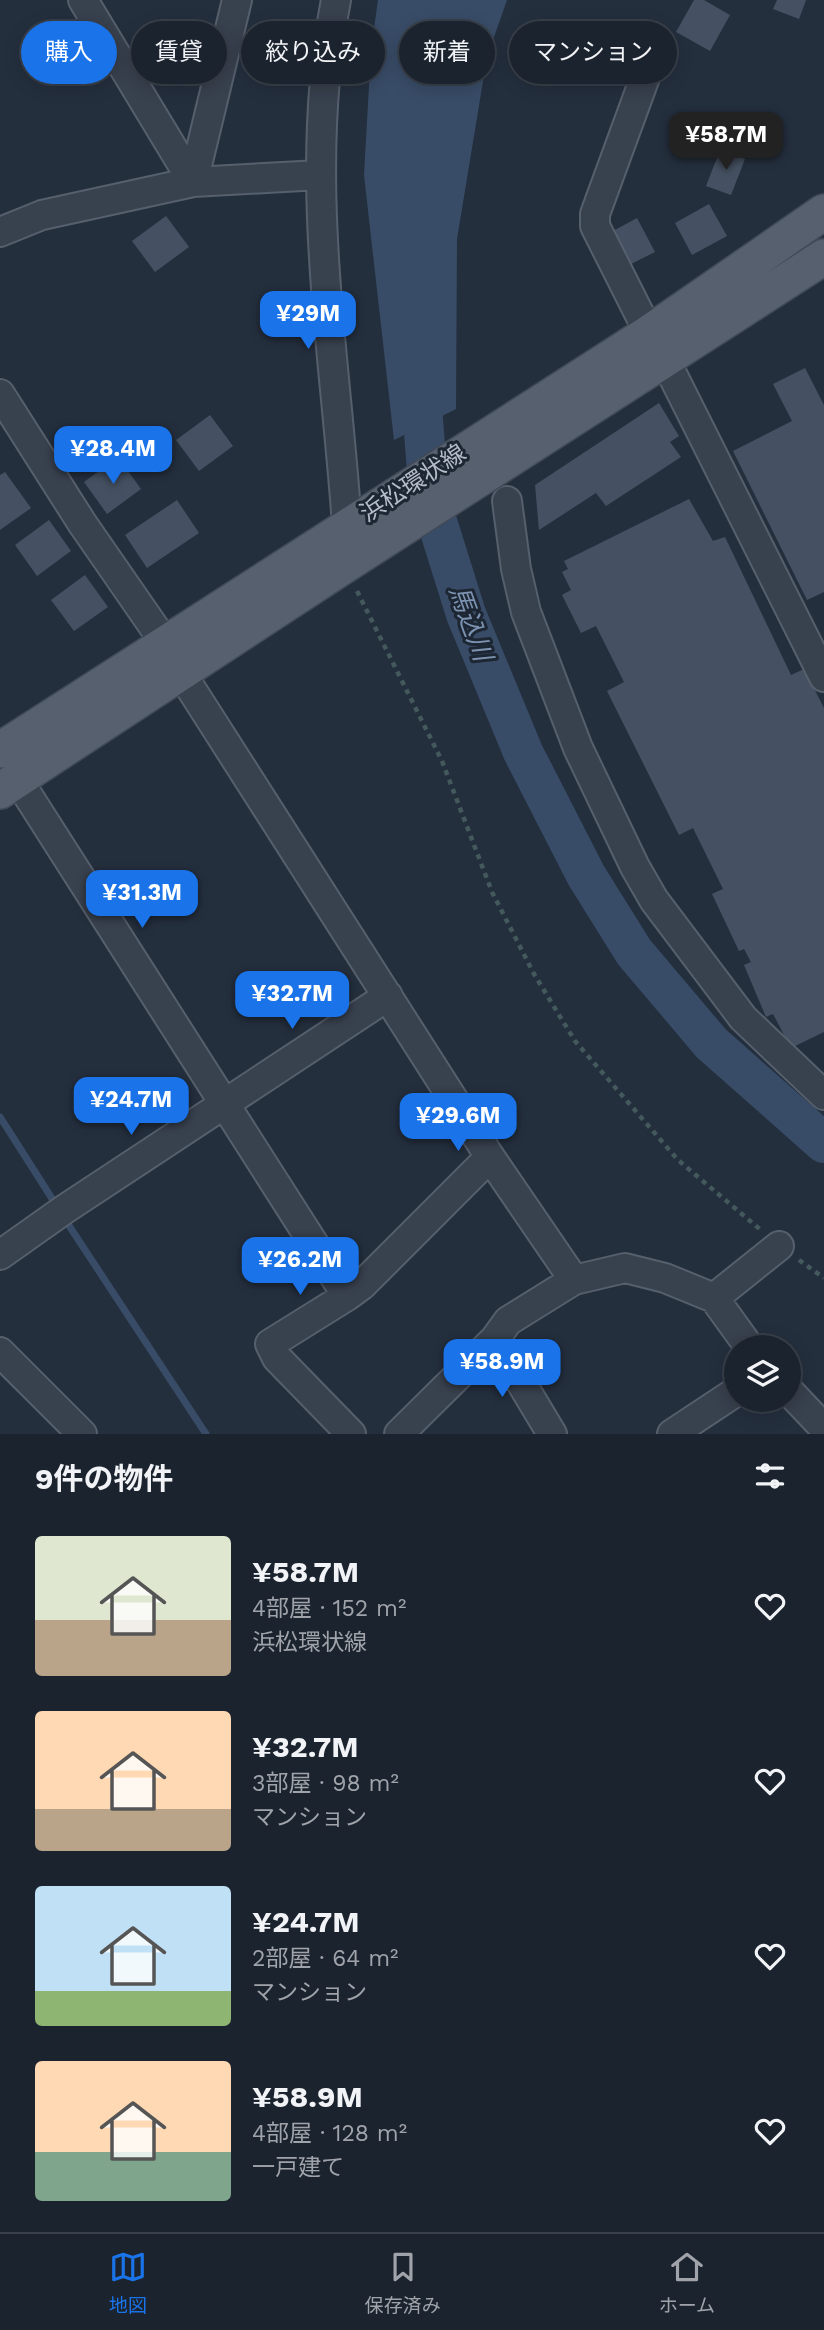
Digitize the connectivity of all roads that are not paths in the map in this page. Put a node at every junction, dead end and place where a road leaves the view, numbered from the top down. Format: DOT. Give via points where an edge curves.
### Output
graph roads {
  1 [pos="83,0"];
  2 [pos="237,0"];
  3 [pos="336,0"];
  4 [pos="643,84"];
  5 [pos="320,175"];
  6 [pos="193,181"];
  7 [pos="824,212"];
  8 [pos="0,232"];
  9 [pos="824,257"];
  10 [pos="657,346"];
  11 [pos="0,394"];
  12 [pos="507,501"];
  13 [pos="351,542"];
  14 [pos="173,658"];
  15 [pos="824,677"];
  16 [pos="0,750"];
  17 [pos="9,785"];
  18 [pos="388,996"];
  19 [pos="824,1095"];
  20 [pos="224,1106"];
  21 [pos="490,1157"];
  22 [pos="779,1246"];
  23 [pos="0,1255"];
  24 [pos="574,1280"];
  25 [pos="347,1296"];
  26 [pos="714,1298"];
  27 [pos="741,1335"];
  28 [pos="495,1339"];
  29 [pos="0,1352"];
  30 [pos="724,1400"];
  31 [pos="801,1404"];
  32 [pos="824,1428"];
  33 [pos="82,1434"];
  34 [pos="351,1434"];
  35 [pos="399,1434"];
  36 [pos="552,1434"];
  37 [pos="672,1434"];
  1 -- 6 [label="street"];
  2 -- 6 [label="street"];
  3 -- 5 [label="street" via="324,78"];
  4 -- 10 [label="street" via="595,214 595,226"];
  5 -- 6 [label="street"];
  5 -- 13 [label="street"];
  6 -- 8 [label="street" via="42,215"];
  7 -- 10 [label="main road, 浜松環状線"];
  9 -- 10 [label="main road, 浜松環状線"];
  10 -- 13 [label="main road, 浜松環状線" via="499,465"];
  10 -- 13 [label="main road, 浜松環状線" via="495,430"];
  10 -- 15 [label="street"];
  11 -- 14 [label="street"];
  12 -- 19 [label="street" via="526,612 578,747 635,867 654,900 743,1018"];
  13 -- 14 [label="main road, 浜松環状線"];
  14 -- 16 [label="main road, 浜松環状線"];
  14 -- 17 [label="main road, 浜松環状線"];
  14 -- 18 [label="street"];
  17 -- 20 [label="street"];
  18 -- 20 [label="street"];
  18 -- 21 [label="street"];
  20 -- 23 [label="street"];
  20 -- 25 [label="street"];
  21 -- 24 [label="street"];
  21 -- 25 [label="street"];
  22 -- 26 [label="street"];
  24 -- 26 [label="street" via="625,1268"];
  24 -- 28 [label="street" via="508,1321"];
  25 -- 34 [label="street" via="270,1344 276,1358"];
  26 -- 27 [label="street"];
  28 -- 35 [label="street"];
  28 -- 36 [label="street"];
  29 -- 33 [label="street"];
  30 -- 37 [label="street"];
  31 -- 32 [label="street"];
}
